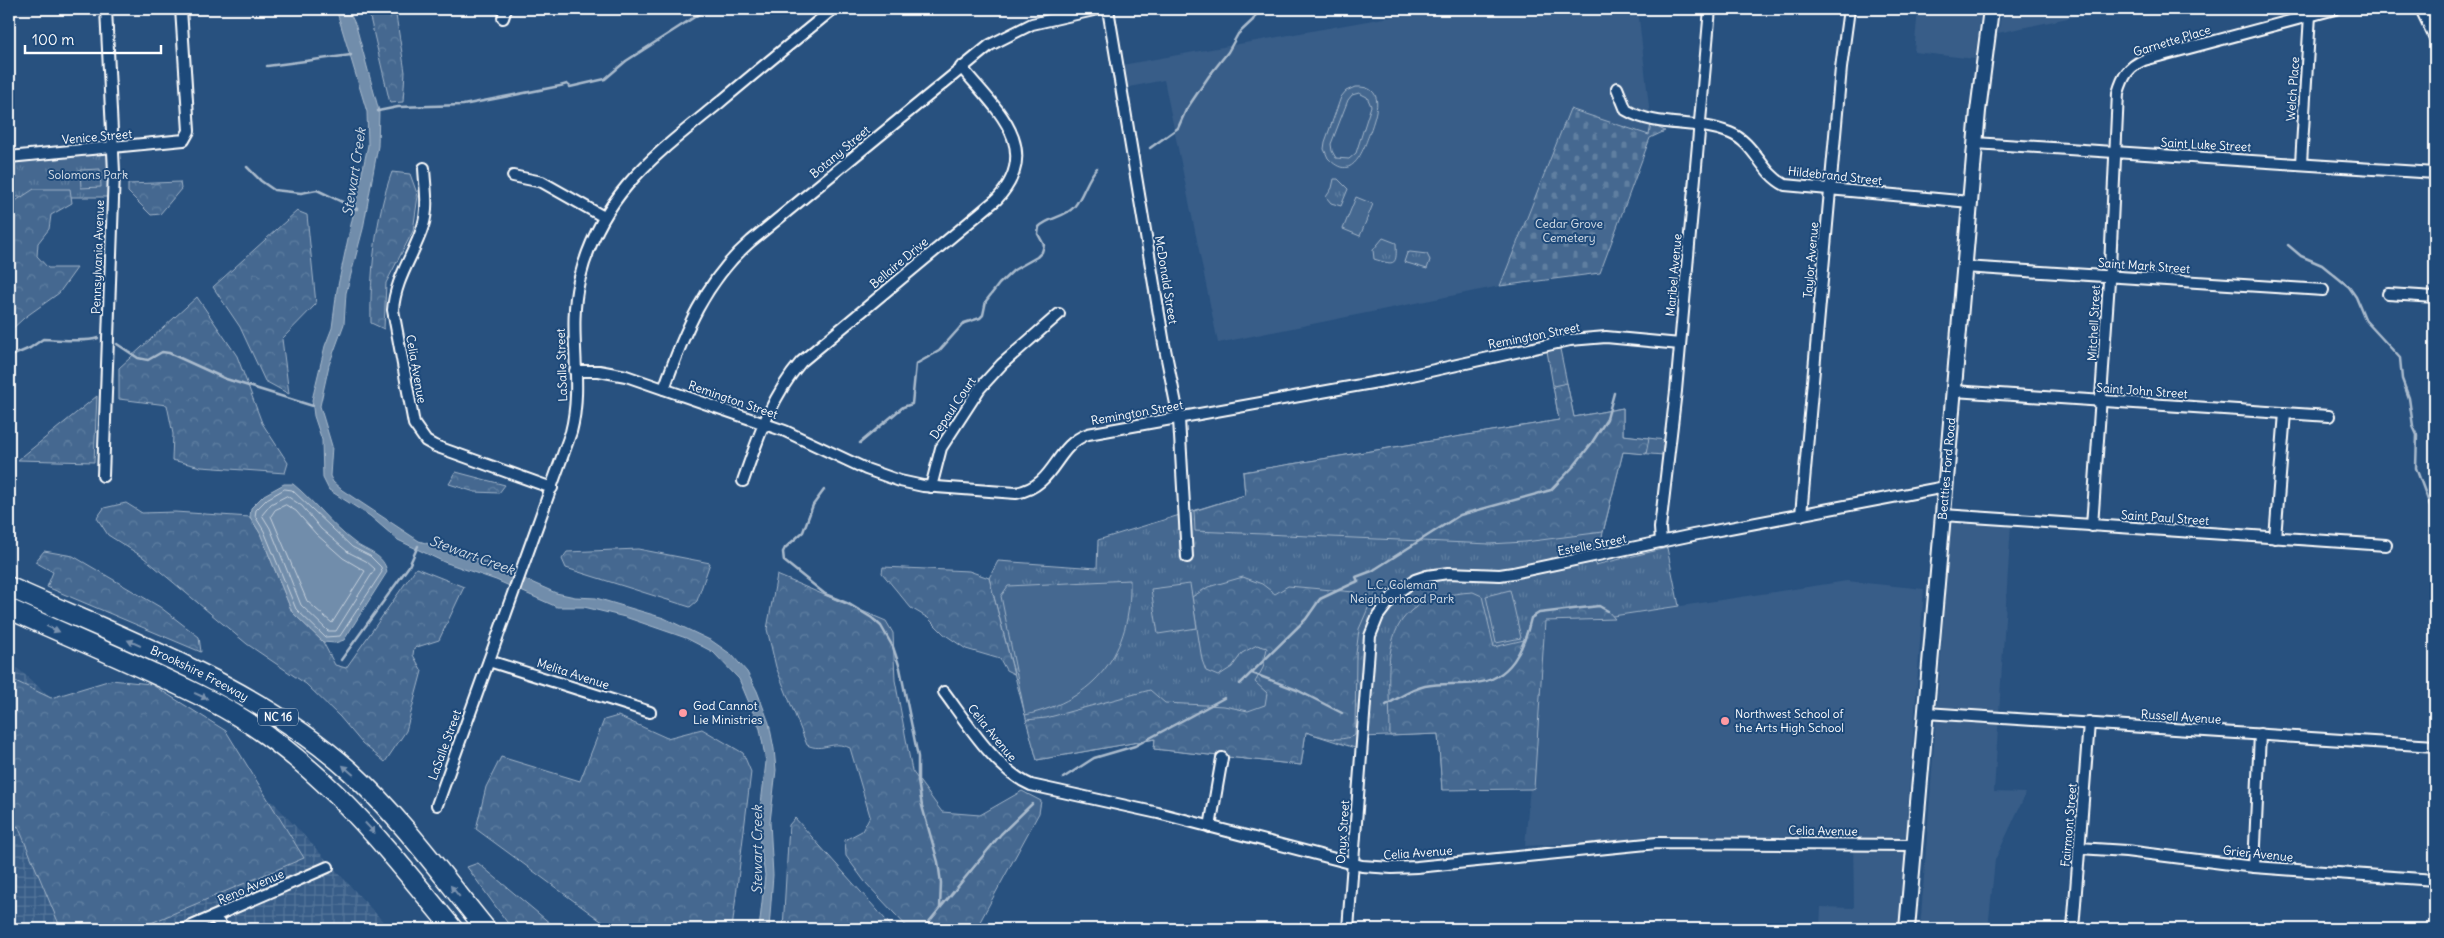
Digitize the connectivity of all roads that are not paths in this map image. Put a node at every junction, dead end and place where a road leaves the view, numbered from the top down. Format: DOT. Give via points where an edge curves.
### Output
graph roads {
  1 [pos="106,9"];
  2 [pos="181,9"];
  3 [pos="833,9"];
  4 [pos="1098,9"];
  5 [pos="1108,9"];
  6 [pos="1710,9"];
  7 [pos="1849,9"];
  8 [pos="1992,9"];
  9 [pos="2335,9"];
  10 [pos="2421,9"];
  11 [pos="2310,16"];
  12 [pos="2435,38"];
  13 [pos="961,68"];
  14 [pos="1617,88"];
  15 [pos="1700,127"];
  16 [pos="1975,143"];
  17 [pos="113,149"];
  18 [pos="2114,152"];
  19 [pos="9,158"];
  20 [pos="2301,163"];
  21 [pos="424,168"];
  22 [pos="2435,173"];
  23 [pos="513,176"];
  24 [pos="1830,189"];
  25 [pos="1970,202"];
  26 [pos="604,217"];
  27 [pos="1964,267"];
  28 [pos="2109,277"];
  29 [pos="2323,290"];
  30 [pos="2388,294"];
  31 [pos="2435,298"];
  32 [pos="1059,314"];
  33 [pos="1680,344"];
  34 [pos="575,371"];
  35 [pos="664,389"];
  36 [pos="1954,391"];
  37 [pos="2102,401"];
  38 [pos="2285,413"];
  39 [pos="2329,416"];
  40 [pos="1179,419"];
  41 [pos="764,424"];
  42 [pos="103,476"];
  43 [pos="742,481"];
  44 [pos="931,486"];
  45 [pos="1945,487"];
  46 [pos="552,488"];
  47 [pos="1801,515"];
  48 [pos="1943,515"];
  49 [pos="2092,526"];
  50 [pos="2275,538"];
  51 [pos="1661,542"];
  52 [pos="2386,545"];
  53 [pos="1186,557"];
  54 [pos="9,587"];
  55 [pos="9,609"];
  56 [pos="489,661"];
  57 [pos="944,692"];
  58 [pos="650,712"];
  59 [pos="1926,713"];
  60 [pos="2089,723"];
  61 [pos="2260,734"];
  62 [pos="1362,737"];
  63 [pos="2435,746"];
  64 [pos="1222,758"];
  65 [pos="437,805"];
  66 [pos="1210,827"];
  67 [pos="1914,845"];
  68 [pos="2079,848"];
  69 [pos="1354,865"];
  70 [pos="328,867"];
  71 [pos="2254,867"];
  72 [pos="2435,880"];
  73 [pos="214,917"];
  74 [pos="185,929"];
  75 [pos="224,929"];
  76 [pos="453,929"];
  77 [pos="486,929"];
  78 [pos="1348,929"];
  79 [pos="1907,929"];
  80 [pos="2073,929"];
  1 -- 17 [label="street, Pennsylvania Avenue"];
  2 -- 17 [label="street, Venice Street" via="189,131 186,138 179,142"];
  3 -- 26 [label="street, LaSalle Street" via="654,156 623,188"];
  4 -- 13 [label="street, Botany Street" via="1032,24 1000,39"];
  5 -- 40 [label="street, McDonald Street"];
  6 -- 15 [label="street, Maribel Avenue"];
  7 -- 24 [label="street, Taylor Avenue"];
  8 -- 16 [label="main road, Beatties Ford Road"];
  9 -- 11 [label="street, Garnette Place"];
  10 -- 12 [label="street"];
  11 -- 18 [label="street, Garnette Place" via="2135,64 2124,76 2118,93"];
  11 -- 20 [label="street, Welch Place"];
  13 -- 35 [label="street, Botany Street" via="751,240 725,267 688,323"];
  13 -- 41 [label="street, Bellaire Drive" via="1004,118 1013,134 1016,162 1009,184 997,200 801,362 778,392"];
  14 -- 15 [label="street, Hildebrand Street" via="1624,107 1631,113 1660,122"];
  15 -- 24 [label="street, Hildebrand Street" via="1740,138 1770,174 1785,184"];
  15 -- 33 [label="street, Maribel Avenue"];
  16 -- 18 [label="street, Saint Luke Street"];
  16 -- 25 [label="main road, Beatties Ford Road"];
  17 -- 19 [label="street, Venice Street"];
  17 -- 42 [label="street, Pennsylvania Avenue"];
  18 -- 20 [label="street, Saint Luke Street"];
  18 -- 28 [label="street, Mitchell Street"];
  20 -- 22 [label="street, Saint Luke Street"];
  21 -- 46 [label="street, Celia Avenue" via="426,214 395,292 393,310 414,424 426,441 435,446"];
  23 -- 26 [label="street" via="542,182"];
  24 -- 25 [label="street, Hildebrand Street"];
  24 -- 47 [label="street, Taylor Avenue"];
  25 -- 27 [label="main road, Beatties Ford Road"];
  26 -- 34 [label="street, LaSalle Street" via="586,255 577,293 573,324"];
  27 -- 28 [label="street, Saint Mark Street"];
  27 -- 36 [label="main road, Beatties Ford Road"];
  28 -- 29 [label="street, Saint Mark Street"];
  28 -- 37 [label="street, Mitchell Street"];
  30 -- 31 [label="street"];
  32 -- 44 [label="street, Depaul Court" via="980,388 941,448"];
  33 -- 40 [label="street, Remington Street" via="1606,337 1570,340 1394,379"];
  33 -- 51 [label="street, Maribel Avenue"];
  34 -- 35 [label="street, Remington Street" via="617,374"];
  34 -- 46 [label="street, LaSalle Street" via="576,416"];
  35 -- 41 [label="street, Remington Street"];
  36 -- 37 [label="street, Saint John Street"];
  36 -- 45 [label="main road, Beatties Ford Road"];
  37 -- 38 [label="street, Saint John Street"];
  37 -- 49 [label="street, Mitchell Street"];
  38 -- 39 [label="street, Saint John Street"];
  38 -- 50 [label="street"];
  40 -- 44 [label="street, Remington Street" via="1083,436 1069,445 1042,482 1026,491 1016,493"];
  40 -- 53 [label="street, McDonald Street"];
  41 -- 43 [label="street, Bellaire Drive"];
  41 -- 44 [label="street, Remington Street" via="879,475"];
  45 -- 47 [label="street, Estelle Street"];
  45 -- 48 [label="main road, Beatties Ford Road"];
  46 -- 56 [label="street, LaSalle Street"];
  47 -- 51 [label="street, Estelle Street"];
  48 -- 49 [label="street, Saint Paul Street"];
  48 -- 59 [label="main road, Beatties Ford Road"];
  49 -- 50 [label="street, Saint Paul Street"];
  50 -- 52 [label="street, Saint Paul Street"];
  51 -- 62 [label="street, Estelle Street" via="1513,573 1436,574 1404,587 1383,607 1370,636"];
  77 -- 54 [label="highway, Brookshire Freeway / NC 16, one-way" via="374,795 349,770 302,733 220,682"];
  55 -- 76 [label="highway, Brookshire Freeway / NC 16, one-way" via="210,700 270,738 356,813"];
  56 -- 58 [label="street, Melita Avenue"];
  56 -- 65 [label="street, LaSalle Street"];
  57 -- 66 [label="street, Celia Avenue" via="1004,767 1019,780 1041,788"];
  59 -- 60 [label="street, Russell Avenue"];
  59 -- 67 [label="main road, Beatties Ford Road"];
  60 -- 61 [label="street, Russell Avenue"];
  60 -- 68 [label="street, Fairmont Street"];
  61 -- 63 [label="street, Russell Avenue"];
  61 -- 71 [label="street"];
  62 -- 69 [label="street, Onyx Street"];
  64 -- 66 [label="street"];
  66 -- 69 [label="street, Celia Avenue"];
  67 -- 69 [label="street, Celia Avenue" via="1657,843 1397,868"];
  67 -- 79 [label="main road, Beatties Ford Road"];
  68 -- 71 [label="street, Grier Avenue"];
  68 -- 80 [label="street, Fairmont Street"];
  69 -- 78 [label="street, Onyx Street"];
  70 -- 73 [label="street, Reno Avenue"];
  71 -- 72 [label="street, Grier Avenue"];
  73 -- 74 [label="street, Reno Avenue"];
  73 -- 75 [label="street"];
}
